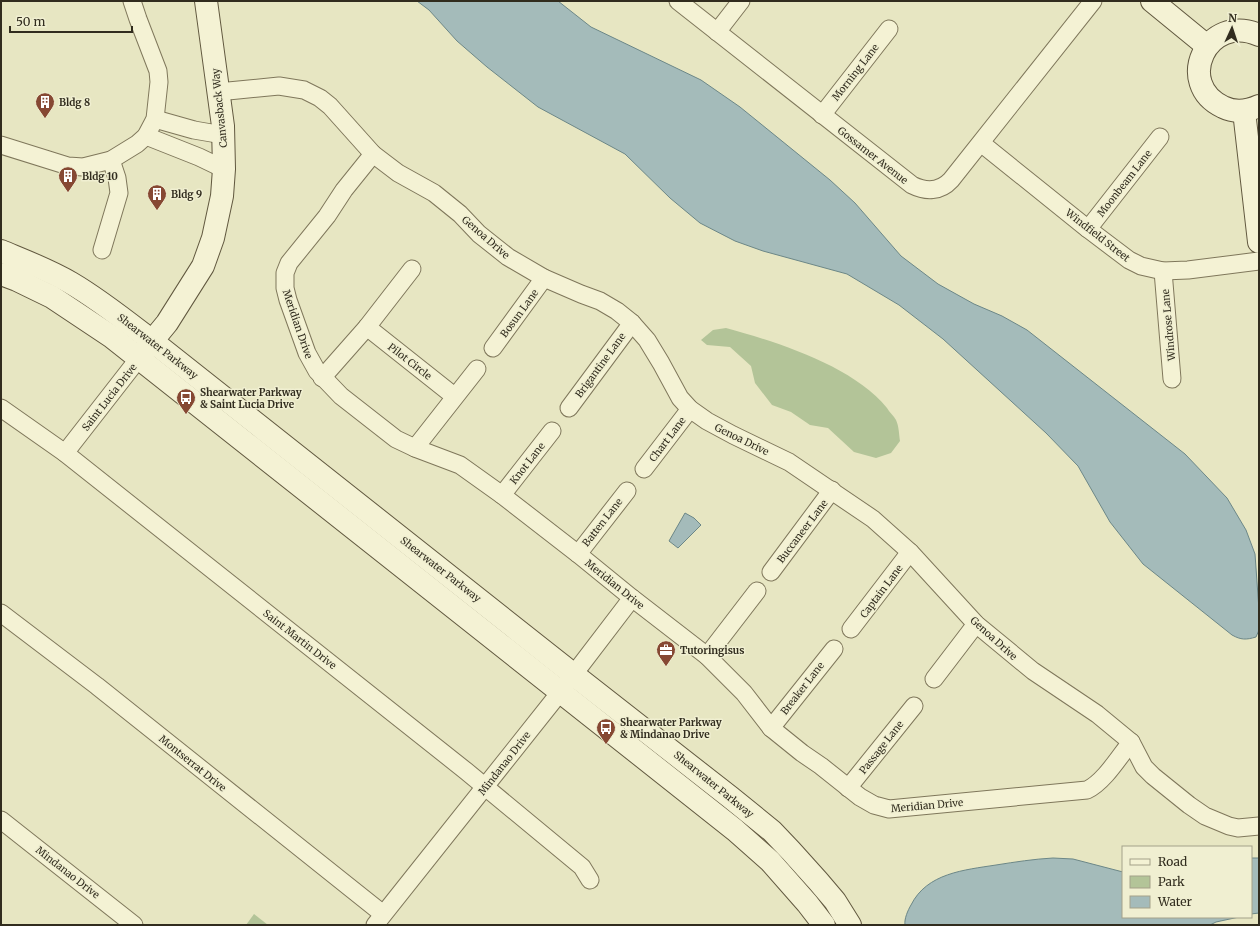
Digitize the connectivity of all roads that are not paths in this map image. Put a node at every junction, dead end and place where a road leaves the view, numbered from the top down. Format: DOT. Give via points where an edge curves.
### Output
graph roads {
  1 [pos="132,1"];
  2 [pos="206,1"];
  3 [pos="678,1"];
  4 [pos="741,1"];
  5 [pos="1092,1"];
  6 [pos="1152,1"];
  7 [pos="888,29"];
  8 [pos="717,32"];
  9 [pos="1259,35"];
  10 [pos="1207,46"];
  11 [pos="218,92"];
  12 [pos="1252,108"];
  13 [pos="822,115"];
  14 [pos="155,119"];
  15 [pos="223,135"];
  16 [pos="146,136"];
  17 [pos="1160,137"];
  18 [pos="981,143"];
  19 [pos="1,145"];
  20 [pos="373,154"];
  21 [pos="111,160"];
  22 [pos="224,169"];
  23 [pos="1088,229"];
  24 [pos="1259,242"];
  25 [pos="102,250"];
  26 [pos="1,251"];
  27 [pos="1259,261"];
  28 [pos="412,269"];
  29 [pos="1163,271"];
  30 [pos="1,274"];
  31 [pos="544,278"];
  32 [pos="632,323"];
  33 [pos="367,326"];
  34 [pos="152,340"];
  35 [pos="493,348"];
  36 [pos="139,358"];
  37 [pos="477,369"];
  38 [pos="322,378"];
  39 [pos="1172,378"];
  40 [pos="454,396"];
  41 [pos="1,408"];
  42 [pos="569,408"];
  43 [pos="690,409"];
  44 [pos="552,431"];
  45 [pos="415,448"];
  46 [pos="65,453"];
  47 [pos="644,468"];
  48 [pos="832,490"];
  49 [pos="627,491"];
  50 [pos="502,495"];
  51 [pos="910,552"];
  52 [pos="578,554"];
  53 [pos="771,572"];
  54 [pos="757,591"];
  55 [pos="632,598"];
  56 [pos="1,613"];
  57 [pos="976,624"];
  58 [pos="851,629"];
  59 [pos="834,649"];
  60 [pos="707,656"];
  61 [pos="934,679"];
  62 [pos="567,683"];
  63 [pos="914,706"];
  64 [pos="771,728"];
  65 [pos="1130,742"];
  66 [pos="485,787"];
  67 [pos="848,788"];
  68 [pos="1,820"];
  69 [pos="1259,826"];
  70 [pos="590,880"];
  71 [pos="379,920"];
  72 [pos="134,925"];
  73 [pos="824,925"];
  74 [pos="850,925"];
  1 -- 14 [label="street" via="158,71"];
  2 -- 11 [label="main road, Canvasback Way"];
  3 -- 8 [label="street, Gossamer Avenue"];
  4 -- 8 [label="street"];
  5 -- 18 [label="street, Gossamer Avenue"];
  6 -- 10 [label="main road"];
  7 -- 13 [label="street, Morning Lane"];
  8 -- 13 [label="street, Gossamer Avenue"];
  9 -- 10 [label="main road" via="1244,30 1228,32"];
  10 -- 12 [label="main road" via="1200,63 1200,77 1204,90 1217,104 1234,111"];
  11 -- 15 [label="main road, Canvasback Way"];
  11 -- 20 [label="street, Genoa Drive" via="279,86 304,90 330,106"];
  12 -- 24 [label="main road"];
  13 -- 18 [label="street, Gossamer Avenue" via="919,189 938,189 946,185"];
  14 -- 15 [label="street"];
  14 -- 16 [label="street"];
  15 -- 22 [label="main road, Canvasback Way"];
  16 -- 21 [label="street"];
  16 -- 22 [label="street"];
  17 -- 23 [label="street, Moonbeam Lane"];
  18 -- 23 [label="street, Windfield Street"];
  19 -- 21 [label="street" via="74,167 92,166"];
  20 -- 31 [label="street, Genoa Drive" via="398,173 434,193 508,257"];
  20 -- 38 [label="street, Meridian Drive" via="289,263 285,273 288,300 307,353"];
  21 -- 25 [label="street" via="119,193"];
  22 -- 34 [label="main road, Canvasback Way" via="216,225 203,266 167,323"];
  23 -- 29 [label="street, Windfield Street" via="1129,260 1141,266"];
  26 -- 34 [label="main road, Shearwater Parkway" via="72,284"];
  27 -- 29 [label="street, Windfield Street"];
  28 -- 33 [label="street"];
  29 -- 39 [label="street, Windrose Lane"];
  30 -- 36 [label="main road, Shearwater Parkway" via="52,297"];
  31 -- 32 [label="street, Genoa Drive" via="600,301"];
  31 -- 35 [label="street, Bosun Lane"];
  32 -- 42 [label="street, Brigantine Lane"];
  32 -- 43 [label="street, Genoa Drive" via="647,340 680,398"];
  33 -- 38 [label="street"];
  33 -- 40 [label="street, Pilot Circle"];
  34 -- 36 [label="main road, Saint Lucia Drive"];
  34 -- 62 [label="main road, Shearwater Parkway"];
  36 -- 46 [label="street, Saint Lucia Drive"];
  36 -- 62 [label="main road, Shearwater Parkway"];
  37 -- 40 [label="street"];
  38 -- 45 [label="street, Meridian Drive" via="396,439"];
  40 -- 45 [label="street"];
  41 -- 46 [label="street, Saint Martin Drive"];
  43 -- 47 [label="street, Chart Lane"];
  43 -- 48 [label="street, Genoa Drive" via="732,435 789,462"];
  44 -- 50 [label="street, Knot Lane"];
  45 -- 50 [label="street, Meridian Drive" via="460,465"];
  46 -- 66 [label="street, Saint Martin Drive"];
  48 -- 51 [label="street, Genoa Drive" via="873,519"];
  48 -- 53 [label="street, Buccaneer Lane"];
  49 -- 52 [label="street, Batten Lane"];
  50 -- 52 [label="street, Meridian Drive"];
  51 -- 57 [label="street, Genoa Drive"];
  51 -- 58 [label="street, Captain Lane"];
  52 -- 55 [label="street, Meridian Drive"];
  54 -- 60 [label="street"];
  55 -- 60 [label="street, Meridian Drive"];
  55 -- 62 [label="street, Mindanao Drive"];
  56 -- 71 [label="street, Montserrat Drive" via="103,691"];
  57 -- 61 [label="street"];
  57 -- 65 [label="street, Genoa Drive" via="1033,671 1097,714"];
  59 -- 64 [label="street, Breaker Lane"];
  60 -- 64 [label="street, Meridian Drive" via="744,693"];
  62 -- 66 [label="street, Mindanao Drive"];
  62 -- 73 [label="main road, Shearwater Parkway" via="770,861"];
  62 -- 74 [label="main road, Shearwater Parkway" via="724,792 772,831 835,901"];
  63 -- 67 [label="street, Passage Lane"];
  64 -- 67 [label="street, Meridian Drive"];
  65 -- 67 [label="street, Meridian Drive" via="1100,781 1087,790 889,809 867,802"];
  65 -- 69 [label="street, Genoa Drive" via="1139,760 1153,776 1205,816 1221,824 1238,828"];
  66 -- 70 [label="street, Saint Martin Drive" via="582,867"];
  66 -- 71 [label="street, Mindanao Drive"];
  68 -- 72 [label="street, Mindanao Drive"];
}
